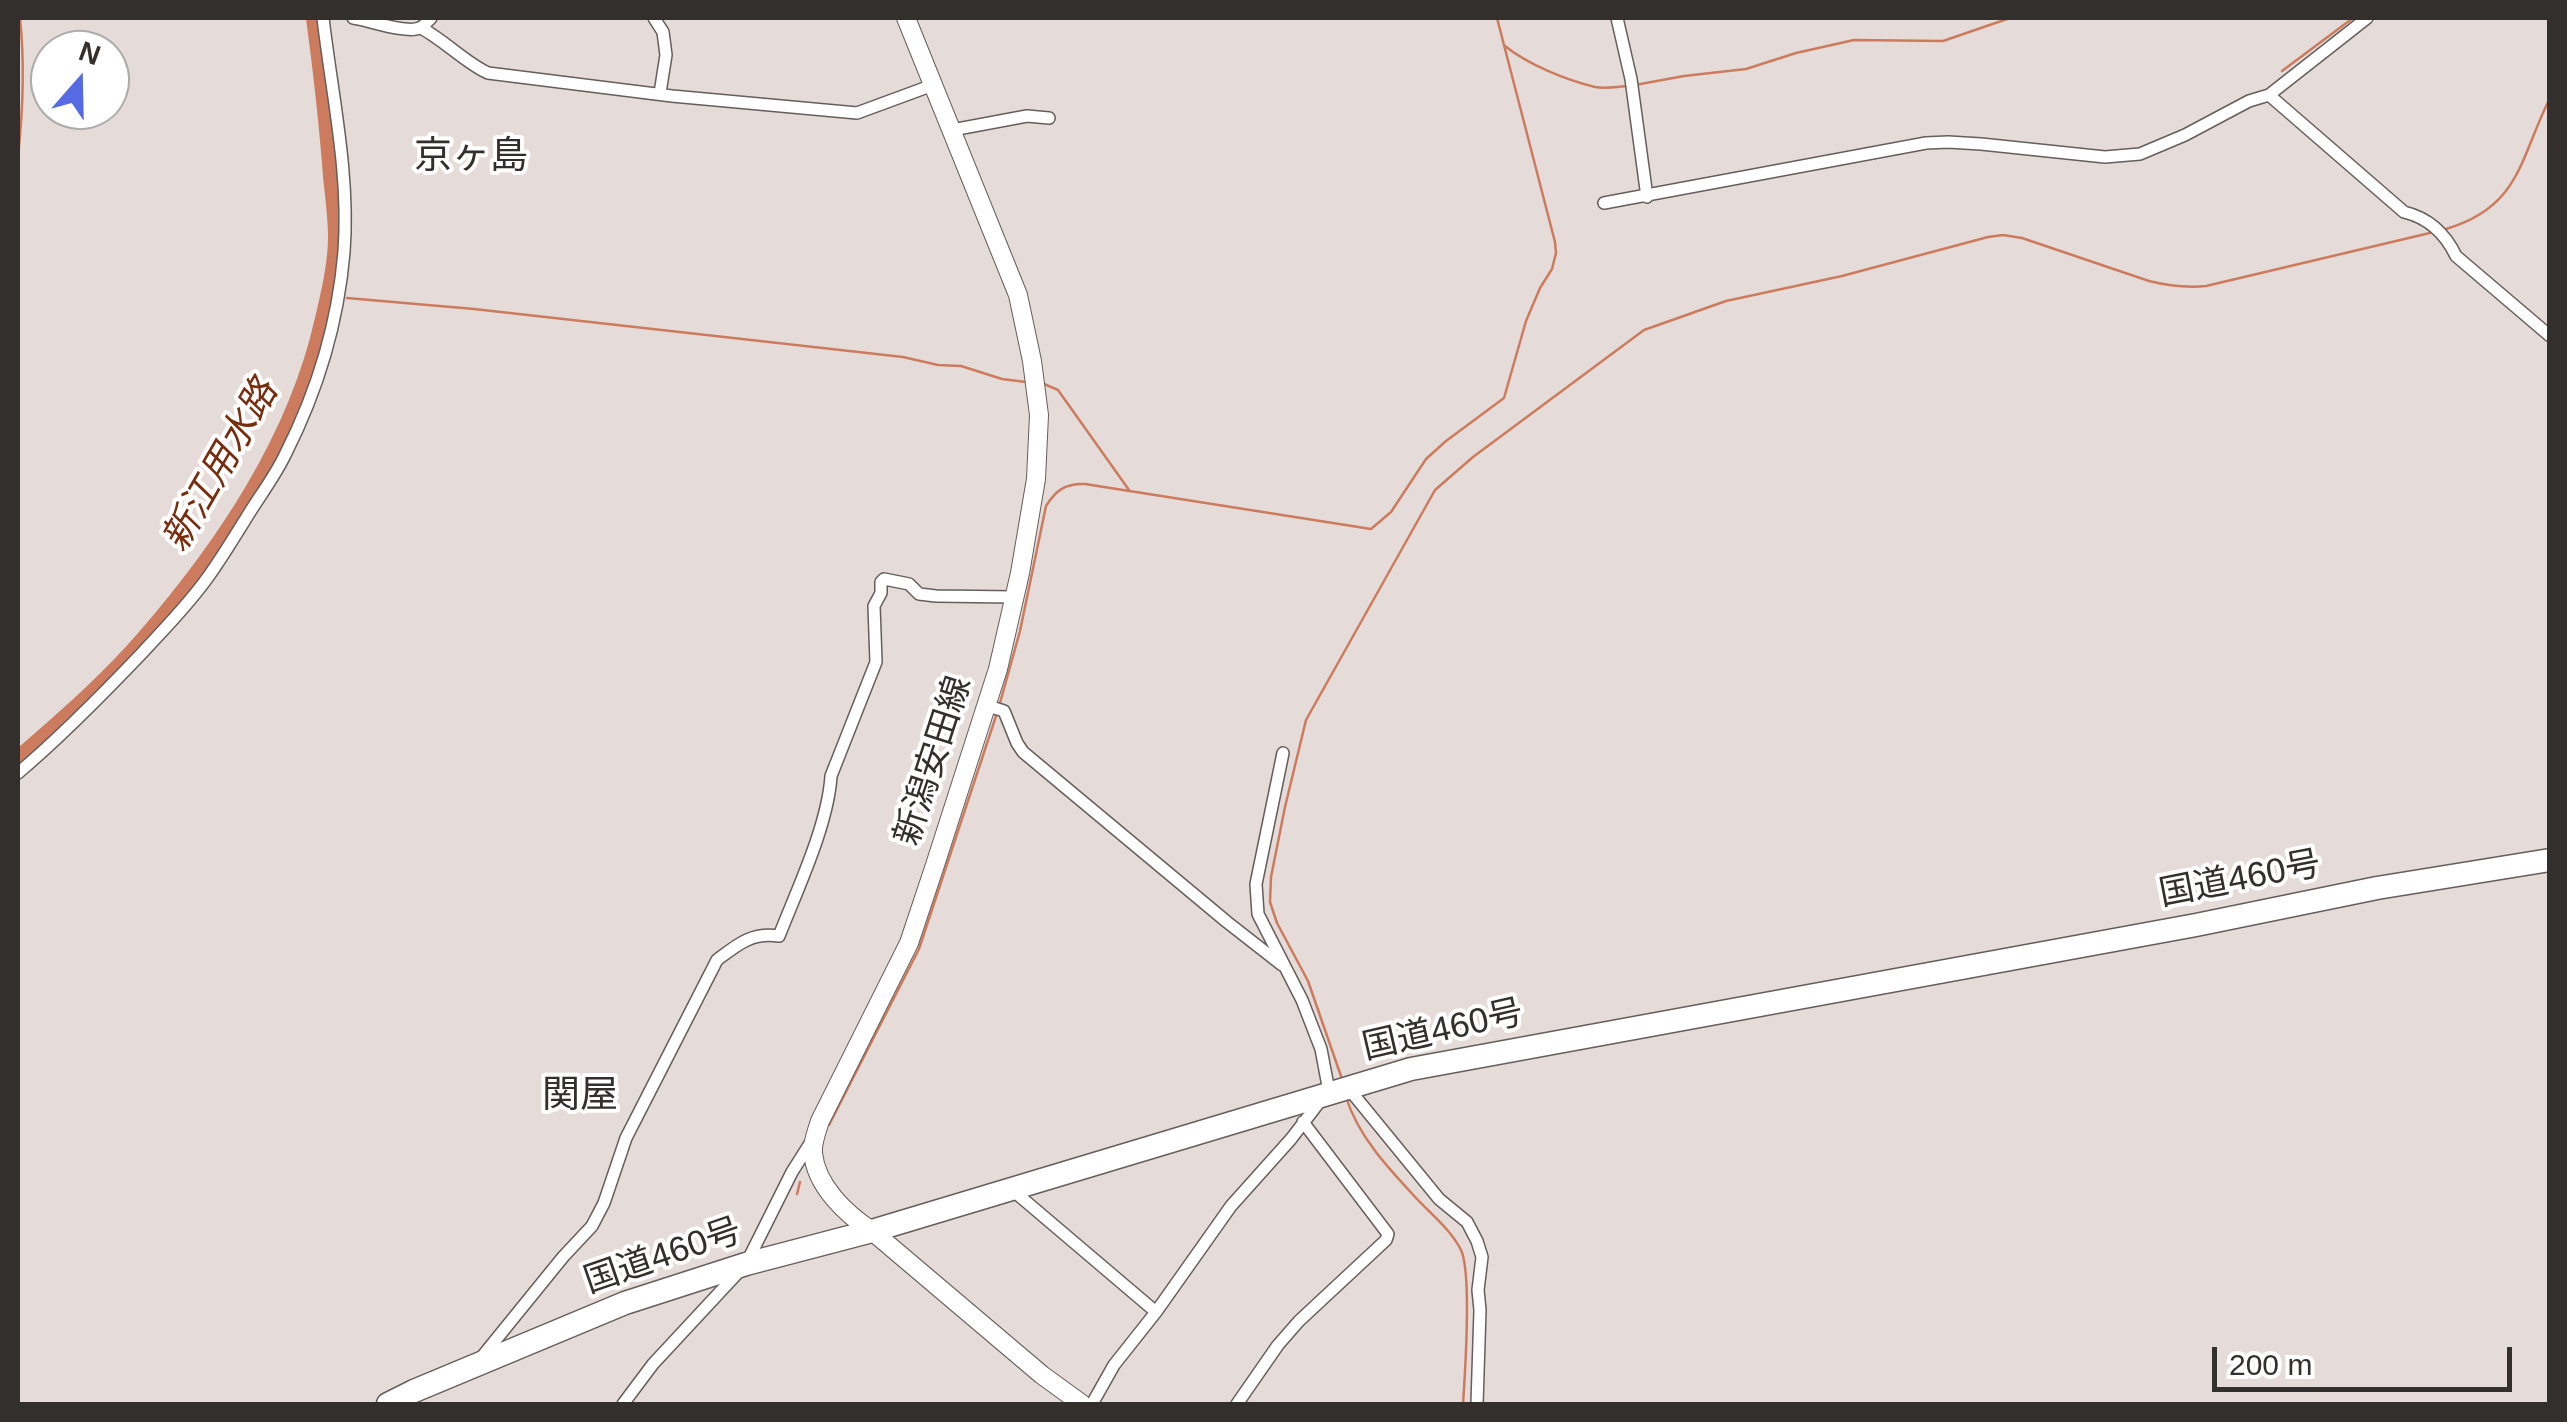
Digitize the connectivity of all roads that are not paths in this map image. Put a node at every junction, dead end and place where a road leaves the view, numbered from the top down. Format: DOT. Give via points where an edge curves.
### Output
graph roads {
  1 [pos="324,18"];
  2 [pos="353,18"];
  3 [pos="432,18"];
  4 [pos="654,18"];
  5 [pos="906,18"];
  6 [pos="1617,18"];
  7 [pos="2367,18"];
  8 [pos="421,28"];
  9 [pos="933,85"];
  10 [pos="660,93"];
  11 [pos="2269,95"];
  12 [pos="1049,118"];
  13 [pos="952,130"];
  14 [pos="1647,196"];
  15 [pos="1604,203"];
  16 [pos="2550,336"];
  17 [pos="1014,597"];
  18 [pos="988,706"];
  19 [pos="1283,753"];
  20 [pos="18,773"];
  21 [pos="2550,860"];
  22 [pos="1285,967"];
  23 [pos="1335,1093"];
  24 [pos="1303,1122"];
  25 [pos="815,1137"];
  26 [pos="1010,1188"];
  27 [pos="872,1231"];
  28 [pos="746,1264"];
  29 [pos="1156,1312"];
  30 [pos="476,1365"];
  31 [pos="388,1404"];
  32 [pos="623,1404"];
  33 [pos="1082,1404"];
  34 [pos="1092,1404"];
  35 [pos="1237,1404"];
  36 [pos="1477,1404"];
  1 -- 20 [label="street" via="344,250 325,359 303,416 267,487 186,606"];
  2 -- 8 [label="street" via="405,31"];
  3 -- 8 [label="street"];
  4 -- 10 [label="street" via="666,54"];
  5 -- 9 [label="main road, 新潟安田線"];
  6 -- 14 [label="street"];
  7 -- 11 [label="street"];
  8 -- 10 [label="street" via="488,73"];
  9 -- 10 [label="street" via="857,113"];
  9 -- 13 [label="main road, 新潟安田線"];
  11 -- 14 [label="street" via="2140,154 1926,143"];
  11 -- 16 [label="street" via="2404,212 2422,216 2456,256"];
  12 -- 13 [label="street"];
  13 -- 17 [label="main road, 新潟安田線" via="1018,295 1035,379 1036,479"];
  14 -- 15 [label="street"];
  17 -- 18 [label="main road, 新潟安田線"];
  17 -- 30 [label="street" via="936,596 889,578 881,582 874,606 876,662 830,776 809,861 779,936 740,942 717,960 626,1138 592,1226"];
  18 -- 22 [label="street" via="1004,712 1023,752"];
  18 -- 25 [label="main road, 新潟安田線" via="909,942"];
  19 -- 22 [label="street" via="1256,884 1258,914"];
  21 -- 23 [label="highway, 国道460号" via="1410,1069"];
  22 -- 23 [label="street"];
  23 -- 24 [label="street"];
  23 -- 26 [label="highway, 国道460号"];
  23 -- 36 [label="street" via="1467,1222 1477,1241"];
  24 -- 29 [label="street" via="1231,1206"];
  24 -- 35 [label="street" via="1388,1234 1299,1321"];
  25 -- 27 [label="main road" via="823,1184"];
  25 -- 28 [label="street"];
  26 -- 27 [label="highway, 国道460号"];
  26 -- 29 [label="street"];
  27 -- 28 [label="highway, 国道460号"];
  27 -- 33 [label="main road"];
  28 -- 30 [label="highway, 国道460号" via="625,1302"];
  28 -- 32 [label="street"];
  29 -- 34 [label="street"];
  30 -- 31 [label="highway, 国道460号"];
}
